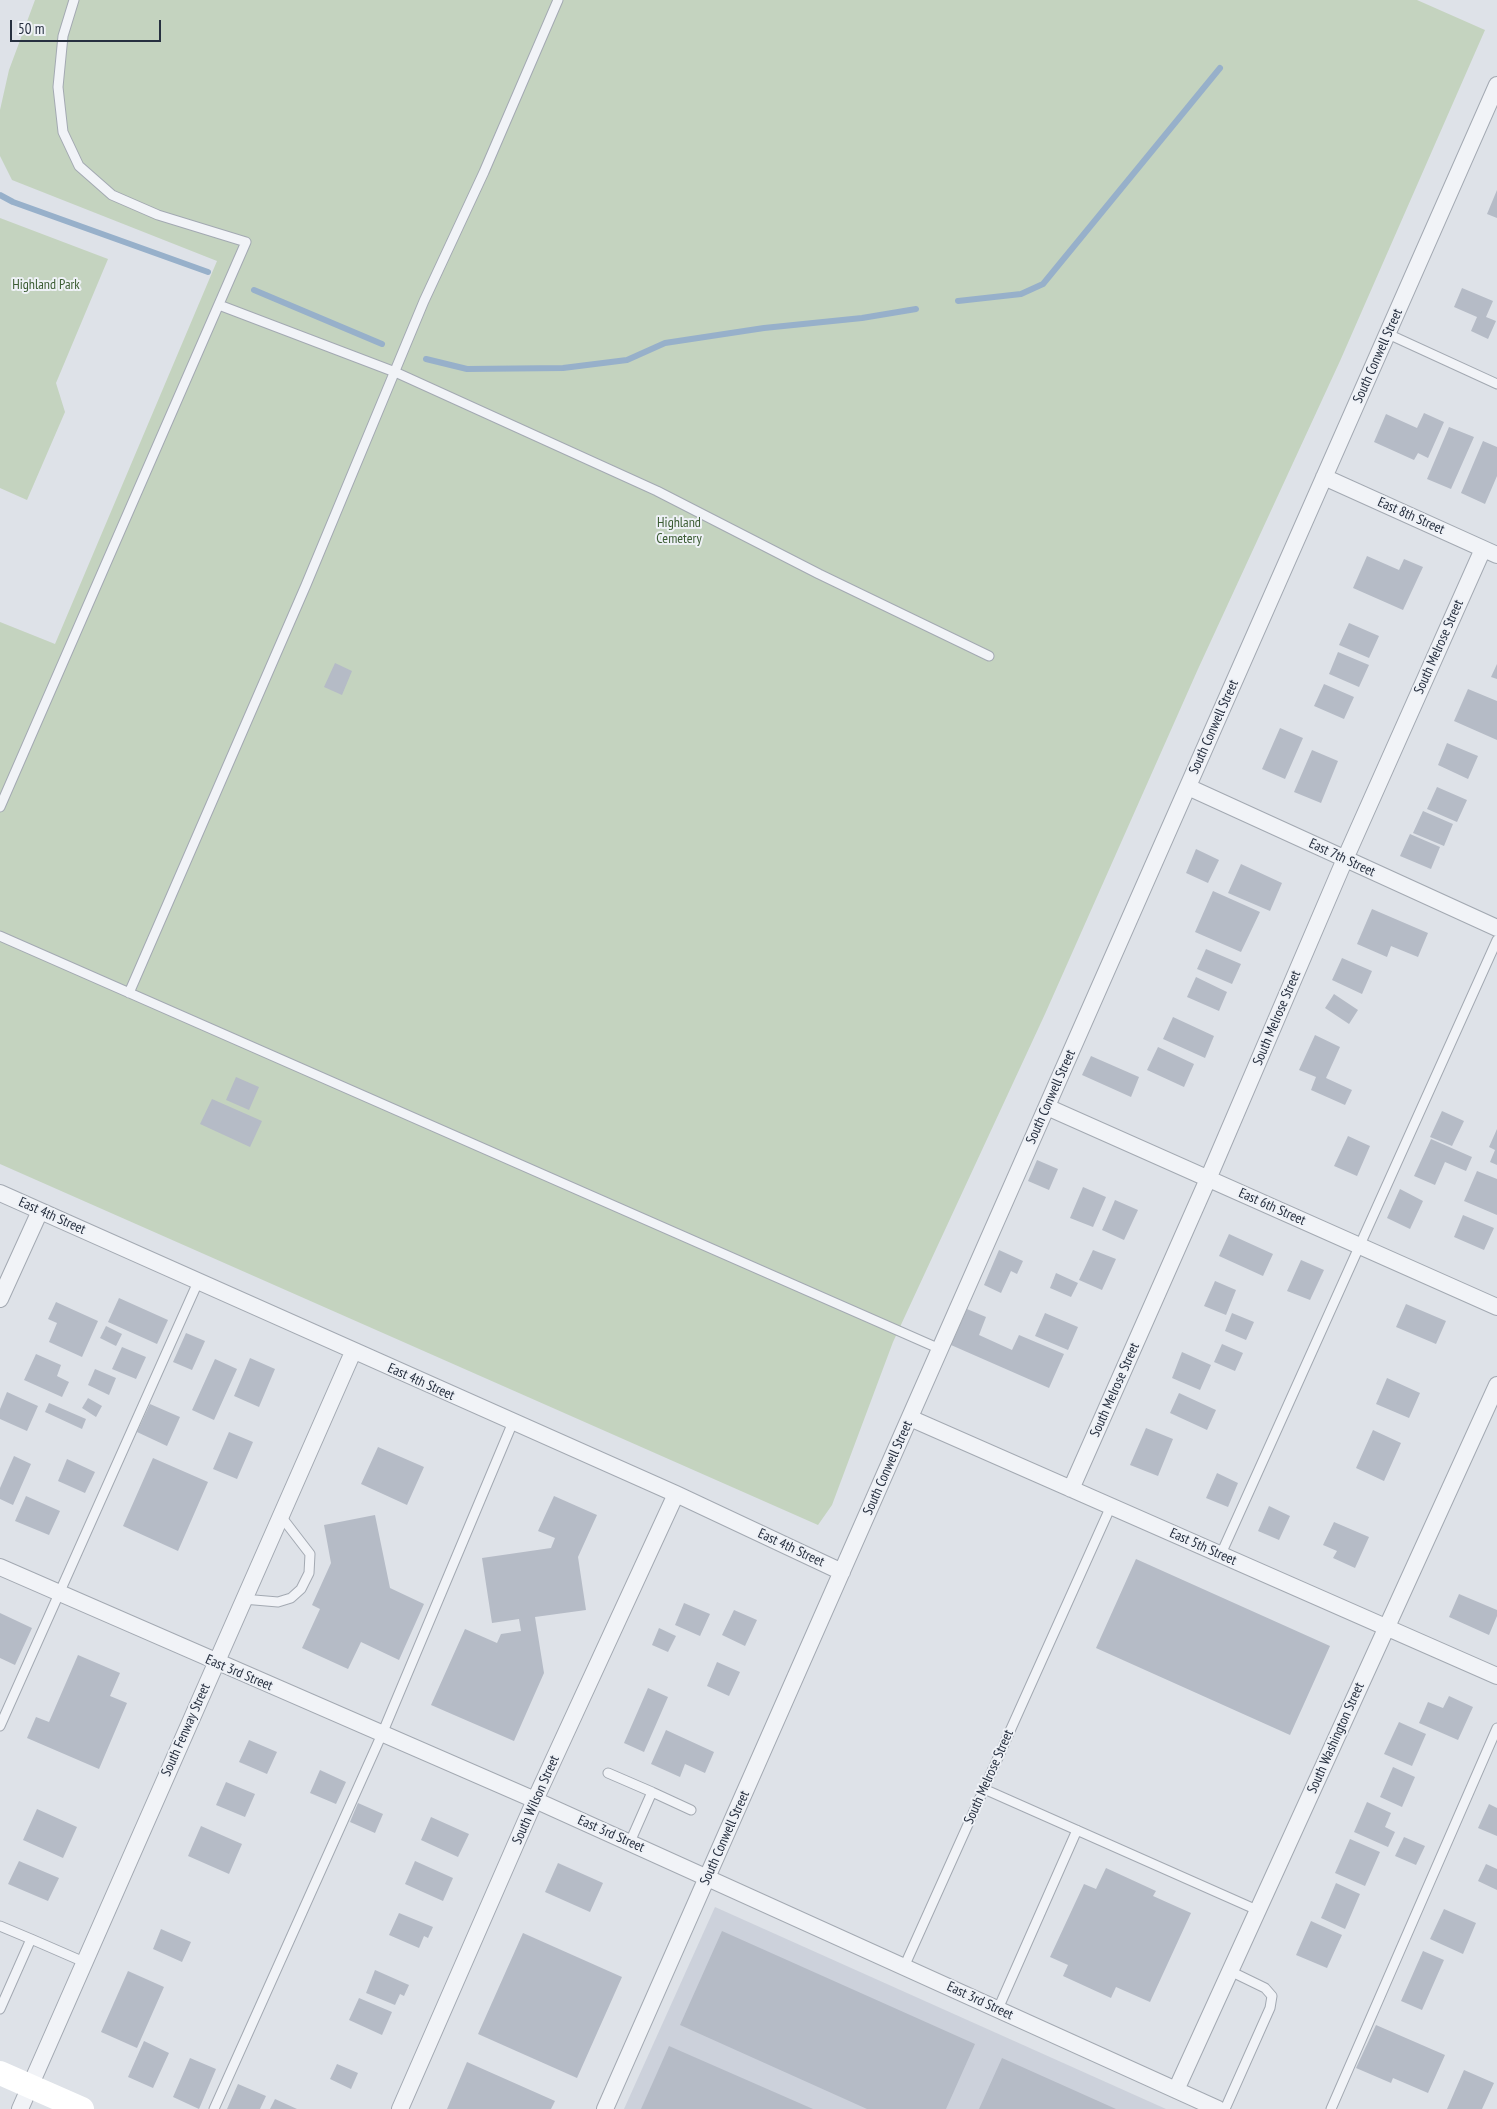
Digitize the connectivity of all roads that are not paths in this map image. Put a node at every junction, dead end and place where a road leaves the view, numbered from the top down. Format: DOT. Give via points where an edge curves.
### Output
graph roads {
  1 [pos="74,0"];
  2 [pos="558,0"];
  3 [pos="1497,85"];
  4 [pos="219,305"];
  5 [pos="1388,334"];
  6 [pos="395,372"];
  7 [pos="1497,384"];
  8 [pos="1324,477"];
  9 [pos="1490,552"];
  10 [pos="989,656"];
  11 [pos="1188,787"];
  12 [pos="0,807"];
  13 [pos="1345,858"];
  14 [pos="1497,928"];
  15 [pos="0,936"];
  16 [pos="1497,940"];
  17 [pos="129,993"];
  18 [pos="1047,1107"];
  19 [pos="1208,1179"];
  20 [pos="0,1193"];
  21 [pos="40,1211"];
  22 [pos="1360,1246"];
  23 [pos="198,1282"];
  24 [pos="0,1299"];
  25 [pos="1497,1307"];
  26 [pos="940,1350"];
  27 [pos="353,1352"];
  28 [pos="1497,1386"];
  29 [pos="910,1418"];
  30 [pos="513,1422"];
  31 [pos="1071,1489"];
  32 [pos="676,1494"];
  33 [pos="1110,1506"];
  34 [pos="280,1515"];
  35 [pos="1221,1554"];
  36 [pos="0,1567"];
  37 [pos="842,1572"];
  38 [pos="60,1593"];
  39 [pos="243,1599"];
  40 [pos="1386,1627"];
  41 [pos="215,1662"];
  42 [pos="1497,1676"];
  43 [pos="0,1726"];
  44 [pos="1497,1728"];
  45 [pos="382,1734"];
  46 [pos="608,1773"];
  47 [pos="984,1788"];
  48 [pos="652,1792"];
  49 [pos="535,1800"];
  50 [pos="691,1810"];
  51 [pos="1077,1830"];
  52 [pos="630,1842"];
  53 [pos="707,1877"];
  54 [pos="1257,1910"];
  55 [pos="0,1926"];
  56 [pos="31,1939"];
  57 [pos="84,1962"];
  58 [pos="904,1966"];
  59 [pos="1230,1971"];
  60 [pos="0,2009"];
  61 [pos="998,2009"];
  62 [pos="0,2073"];
  63 [pos="30,2086"];
  64 [pos="1176,2090"];
  65 [pos="20,2109"];
  66 [pos="82,2109"];
  67 [pos="214,2109"];
  68 [pos="400,2109"];
  69 [pos="605,2109"];
  70 [pos="1218,2109"];
  71 [pos="1225,2109"];
  72 [pos="1331,2109"];
  1 -- 4 [label="lane" via="63,36 58,88 63,132 79,166 112,195 158,215 246,242"];
  2 -- 6 [label="lane"];
  3 -- 5 [label="street, South Conwell Street"];
  4 -- 6 [label="lane"];
  4 -- 12 [label="lane"];
  5 -- 7 [label="lane"];
  5 -- 8 [label="street, South Conwell Street"];
  6 -- 10 [label="lane" via="657,491"];
  6 -- 17 [label="lane"];
  8 -- 9 [label="street, East 8th Street"];
  8 -- 11 [label="street, South Conwell Street"];
  9 -- 13 [label="street, South Melrose Street"];
  11 -- 13 [label="street, East 7th Street"];
  11 -- 18 [label="street, South Conwell Street"];
  13 -- 14 [label="street, East 7th Street"];
  13 -- 19 [label="street, South Melrose Street"];
  15 -- 17 [label="lane"];
  16 -- 22 [label="lane"];
  17 -- 26 [label="lane"];
  18 -- 19 [label="street, East 6th Street"];
  18 -- 26 [label="street, South Conwell Street"];
  19 -- 22 [label="street, East 6th Street"];
  19 -- 31 [label="street, South Melrose Street"];
  20 -- 21 [label="street, East 4th Street"];
  21 -- 23 [label="street, East 4th Street"];
  21 -- 24 [label="street"];
  22 -- 25 [label="street, East 6th Street"];
  22 -- 35 [label="lane"];
  23 -- 27 [label="street, East 4th Street"];
  23 -- 38 [label="lane"];
  26 -- 29 [label="street, South Conwell Street"];
  27 -- 30 [label="street, East 4th Street"];
  27 -- 34 [label="street, South Fenway Street"];
  28 -- 40 [label="street, South Washington Street"];
  29 -- 31 [label="street, East 5th Street"];
  29 -- 37 [label="street, South Conwell Street"];
  30 -- 32 [label="street, East 4th Street"];
  30 -- 45 [label="lane"];
  31 -- 33 [label="street, East 5th Street"];
  32 -- 37 [label="street, East 4th Street"];
  32 -- 49 [label="street, South Wilson Street"];
  33 -- 35 [label="street, East 5th Street"];
  33 -- 47 [label="lane, South Melrose Street"];
  34 -- 39 [label="street, South Fenway Street"];
  34 -- 39 [label="lane" via="310,1554 309,1573 301,1589 291,1598 278,1602"];
  35 -- 40 [label="street, East 5th Street"];
  36 -- 38 [label="street, East 3rd Street"];
  37 -- 53 [label="street, South Conwell Street"];
  38 -- 41 [label="street, East 3rd Street"];
  38 -- 43 [label="lane"];
  39 -- 41 [label="street, South Fenway Street"];
  40 -- 42 [label="street, East 5th Street"];
  40 -- 54 [label="street, South Washington Street"];
  41 -- 45 [label="street, East 3rd Street"];
  41 -- 57 [label="street, South Fenway Street"];
  44 -- 72 [label="lane"];
  45 -- 49 [label="street, East 3rd Street"];
  45 -- 67 [label="lane"];
  46 -- 48 [label="lane"];
  47 -- 51 [label="lane"];
  47 -- 58 [label="lane, South Melrose Street"];
  48 -- 50 [label="lane"];
  48 -- 52 [label="lane"];
  49 -- 52 [label="street, East 3rd Street"];
  49 -- 68 [label="street, South Wilson Street"];
  51 -- 54 [label="lane"];
  51 -- 61 [label="lane"];
  52 -- 53 [label="street, East 3rd Street"];
  53 -- 58 [label="street, East 3rd Street"];
  53 -- 69 [label="street, South Conwell Street"];
  54 -- 59 [label="street, South Washington Street"];
  55 -- 56 [label="lane"];
  56 -- 57 [label="lane"];
  56 -- 60 [label="lane"];
  57 -- 63 [label="street, South Fenway Street"];
  58 -- 61 [label="street, East 3rd Street"];
  59 -- 64 [label="street, South Washington Street"];
  59 -- 71 [label="lane" via="1265,1988 1272,1996 1270,2008"];
  61 -- 64 [label="street, East 3rd Street"];
  62 -- 63 [label="main road"];
  63 -- 65 [label="street, South Fenway Street"];
  63 -- 66 [label="main road"];
  64 -- 70 [label="street, East 3rd Street"];
}
